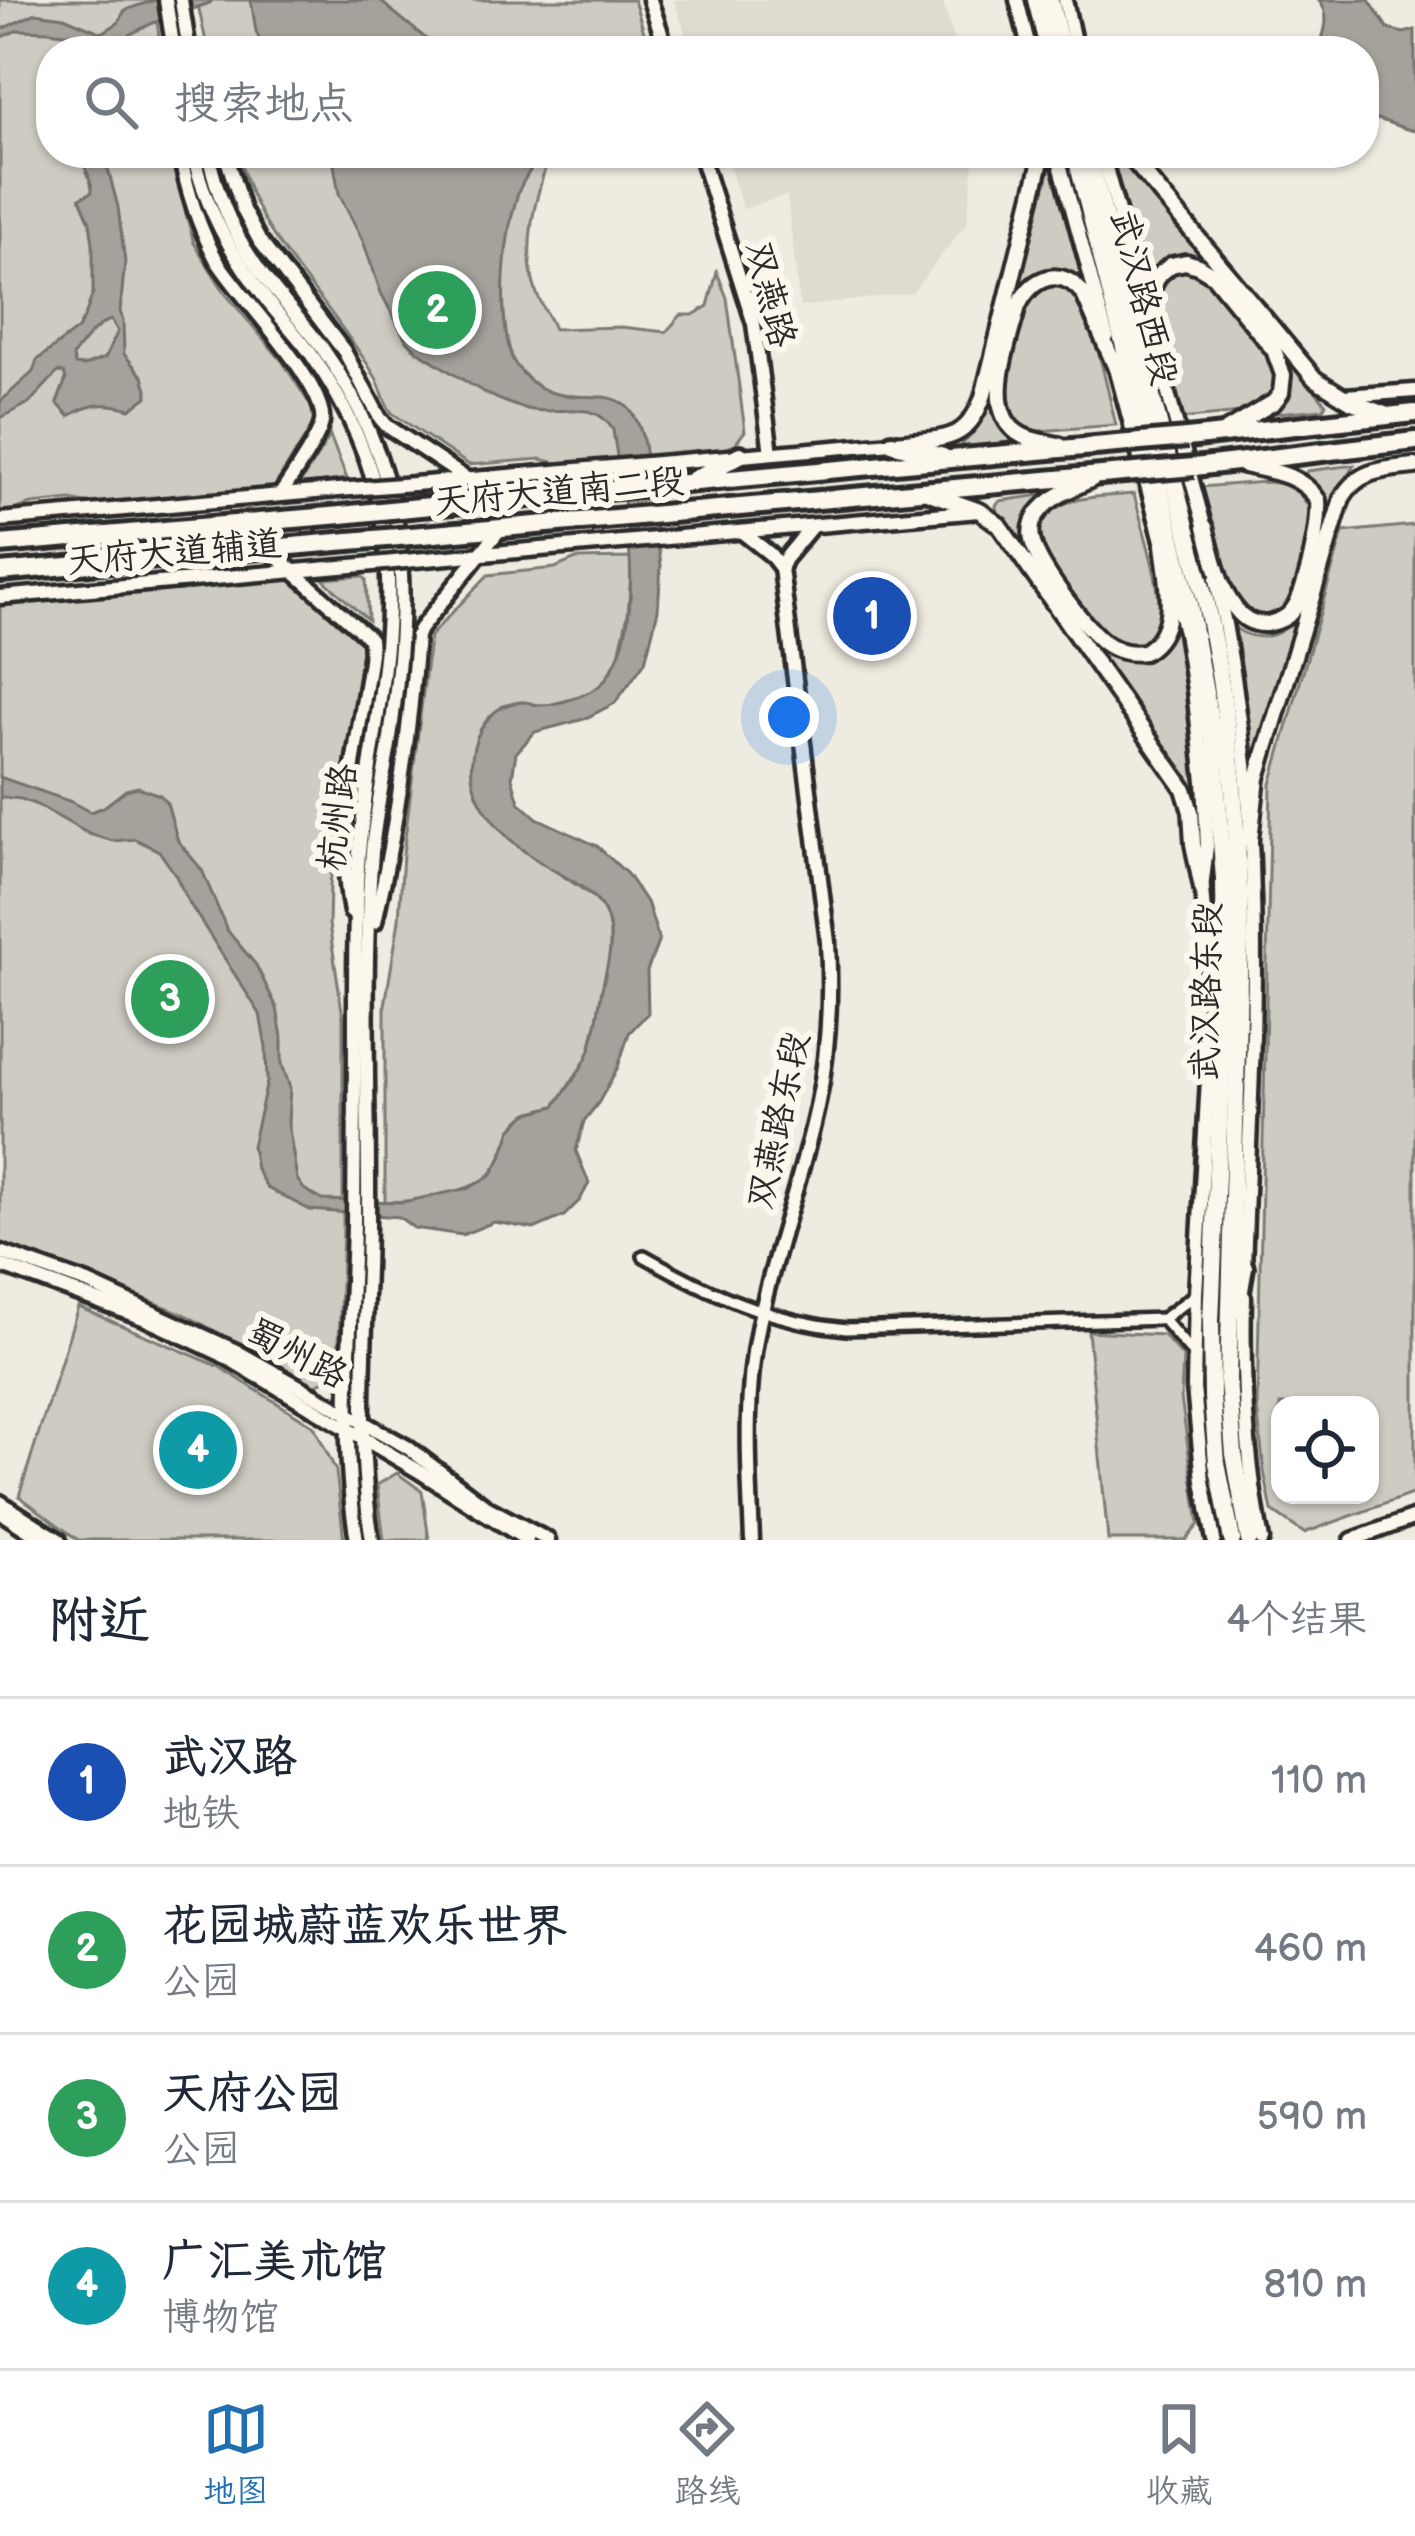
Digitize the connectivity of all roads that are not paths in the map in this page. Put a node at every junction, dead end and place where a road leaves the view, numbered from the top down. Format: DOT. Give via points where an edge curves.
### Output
graph roads {
  1 [pos="166,0"];
  2 [pos="181,0"];
  3 [pos="650,0"];
  4 [pos="1017,0"];
  5 [pos="1036,0"];
  6 [pos="1050,0"];
  7 [pos="1065,0"];
  8 [pos="179,34"];
  9 [pos="662,36"];
  10 [pos="1026,36"];
  11 [pos="1045,36"];
  12 [pos="1058,36"];
  13 [pos="1073,36"];
  14 [pos="183,168"];
  15 [pos="197,168"];
  16 [pos="212,168"];
  17 [pos="230,168"];
  18 [pos="705,168"];
  19 [pos="1039,168"];
  20 [pos="1061,168"];
  21 [pos="1079,168"];
  22 [pos="1092,168"];
  23 [pos="1106,168"];
  24 [pos="1140,168"];
  25 [pos="1156,356"];
  26 [pos="1115,366"];
  27 [pos="1415,391"];
  28 [pos="1338,395"];
  29 [pos="1415,413"];
  30 [pos="1390,416"];
  31 [pos="1217,436"];
  32 [pos="1415,441"];
  33 [pos="892,443"];
  34 [pos="1082,449"];
  35 [pos="771,453"];
  36 [pos="740,455"];
  37 [pos="1159,455"];
  38 [pos="955,460"];
  39 [pos="1232,462"];
  40 [pos="1415,466"];
  41 [pos="1099,476"];
  42 [pos="467,479"];
  43 [pos="687,483"];
  44 [pos="925,491"];
  45 [pos="280,495"];
  46 [pos="250,498"];
  47 [pos="497,499"];
  48 [pos="980,511"];
  49 [pos="0,520"];
  50 [pos="288,520"];
  51 [pos="812,526"];
  52 [pos="1205,527"];
  53 [pos="501,528"];
  54 [pos="742,532"];
  55 [pos="0,544"];
  56 [pos="1163,545"];
  57 [pos="267,548"];
  58 [pos="480,555"];
  59 [pos="782,568"];
  60 [pos="294,571"];
  61 [pos="0,572"];
  62 [pos="0,597"];
  63 [pos="1250,841"];
  64 [pos="1202,889"];
  65 [pos="356,937"];
  66 [pos="368,952"];
  67 [pos="361,1185"];
  68 [pos="361,1227"];
  69 [pos="0,1252"];
  70 [pos="644,1256"];
  71 [pos="0,1265"];
  72 [pos="1244,1267"];
  73 [pos="1196,1294"];
  74 [pos="762,1311"];
  75 [pos="1163,1319"];
  76 [pos="1194,1355"];
  77 [pos="1228,1380"];
  78 [pos="348,1413"];
  79 [pos="349,1430"];
  80 [pos="363,1431"];
  81 [pos="0,1502"];
  82 [pos="0,1512"];
  83 [pos="1415,1517"];
  84 [pos="1210,1536"];
  85 [pos="43,1540"];
  86 [pos="59,1540"];
  87 [pos="357,1540"];
  88 [pos="373,1540"];
  89 [pos="527,1540"];
  90 [pos="548,1540"];
  91 [pos="752,1540"];
  92 [pos="1232,1540"];
  93 [pos="1249,1540"];
  94 [pos="1262,1540"];
  95 [pos="1352,1540"];
  1 -- 8 [label="main road"];
  2 -- 8 [label="main road"];
  3 -- 9 [label="main road"];
  4 -- 10 [label="main road"];
  5 -- 11 [label="highway"];
  6 -- 12 [label="highway"];
  7 -- 13 [label="main road"];
  14 -- 45 [label="main road" via="219,264 298,365 322,412"];
  15 -- 65 [label="main road, 杭州路" via="223,235 352,424 384,529 388,646 359,850"];
  16 -- 66 [label="main road, 杭州路" via="253,262 353,398 397,527 401,629"];
  17 -- 42 [label="main road" via="259,240 344,351 380,418"];
  18 -- 35 [label="main road, 双燕路" via="754,324"];
  19 -- 33 [label="main road" via="976,416 955,435"];
  20 -- 26 [label="main road"];
  21 -- 37 [label="highway, 武汉路西段"];
  22 -- 37 [label="highway, 武汉路西段"];
  23 -- 25 [label="main road"];
  24 -- 28 [label="main road" via="1316,379"];
  25 -- 31 [label="main road" via="1151,291 1171,265 1198,266 1274,350 1283,375 1274,402"];
  25 -- 52 [label="main road"];
  26 -- 34 [label="main road" via="1077,285 1048,279 1024,295 999,384 1000,409 1021,435"];
  26 -- 56 [label="main road"];
  27 -- 28 [label="main road"];
  28 -- 30 [label="main road"];
  29 -- 30 [label="highway, 天府大道南二段"];
  30 -- 31 [label="highway, 天府大道南二段"];
  31 -- 34 [label="highway, 天府大道南二段, bridge"];
  32 -- 39 [label="highway, 天府大道南二段"];
  33 -- 35 [label="main road"];
  33 -- 38 [label="highway"];
  34 -- 38 [label="highway, 天府大道南二段"];
  35 -- 36 [label="main road"];
  36 -- 42 [label="main road"];
  36 -- 43 [label="highway"];
  37 -- 77 [label="highway, 武汉路东段" via="1218,656 1233,790 1240,1012"];
  37 -- 92 [label="highway, 武汉路东段" via="1219,795 1225,976 1212,1396"];
  38 -- 43 [label="highway, 天府大道南二段"];
  39 -- 41 [label="highway, 天府大道南二段, bridge"];
  39 -- 52 [label="main road" via="1284,473 1318,500 1299,599 1283,620 1254,624 1232,606"];
  40 -- 63 [label="main road" via="1369,473 1342,498 1262,760"];
  41 -- 44 [label="highway, 天府大道南二段"];
  41 -- 56 [label="main road" via="1045,505 1031,536 1077,614 1122,652 1144,652 1162,638 1169,607"];
  42 -- 45 [label="main road, 天府大道辅道, bridge"];
  42 -- 47 [label="main road"];
  43 -- 47 [label="highway, 天府大道南二段"];
  44 -- 48 [label="main road"];
  44 -- 53 [label="highway, 天府大道南二段"];
  45 -- 46 [label="main road, 天府大道辅道"];
  46 -- 49 [label="main road, 天府大道辅道"];
  46 -- 50 [label="main road"];
  47 -- 50 [label="highway, 天府大道南二段, bridge"];
  48 -- 51 [label="main road"];
  48 -- 64 [label="main road" via="1009,539 1184,789"];
  50 -- 55 [label="highway, 天府大道南二段"];
  51 -- 54 [label="main road"];
  51 -- 59 [label="main road"];
  52 -- 63 [label="main road" via="1228,636"];
  53 -- 57 [label="highway, 天府大道南二段, bridge"];
  53 -- 58 [label="main road"];
  54 -- 58 [label="main road"];
  54 -- 59 [label="main road"];
  56 -- 64 [label="main road" via="1194,690 1207,847"];
  57 -- 60 [label="main road"];
  57 -- 61 [label="highway, 天府大道南二段"];
  58 -- 60 [label="main road, 天府大道辅道, bridge"];
  58 -- 66 [label="main road" via="417,636"];
  59 -- 74 [label="main road, 双燕路东段" via="828,942 829,1027 817,1108"];
  60 -- 62 [label="main road, 天府大道辅道"];
  60 -- 65 [label="main road" via="370,639 345,847"];
  63 -- 72 [label="main road"];
  64 -- 73 [label="main road" via="1211,1007"];
  65 -- 67 [label="main road, 杭州路"];
  66 -- 67 [label="main road, 杭州路"];
  67 -- 68 [label="main road, 杭州路"];
  68 -- 78 [label="main road, 杭州路"];
  68 -- 80 [label="main road, 杭州路"];
  69 -- 78 [label="main road, 蜀州路" via="170,1320"];
  70 -- 74 [label="street"];
  71 -- 79 [label="main road, 蜀州路" via="189,1339"];
  72 -- 77 [label="highway"];
  72 -- 94 [label="main road" via="1250,1483"];
  73 -- 75 [label="street"];
  73 -- 76 [label="main road"];
  74 -- 75 [label="street" via="845,1329"];
  74 -- 91 [label="main road, 双燕路东段" via="748,1405"];
  75 -- 76 [label="street"];
  76 -- 84 [label="main road"];
  77 -- 93 [label="highway, 武汉路东段"];
  78 -- 79 [label="main road, 杭州路"];
  78 -- 80 [label="main road, 蜀州路"];
  79 -- 80 [label="main road, 蜀州路"];
  79 -- 87 [label="main road, 杭州路"];
  80 -- 88 [label="main road, 杭州路"];
  80 -- 89 [label="main road, 蜀州路"];
  80 -- 90 [label="main road, 蜀州路" via="406,1448"];
  81 -- 86 [label="main road"];
  82 -- 85 [label="main road"];
  83 -- 95 [label="main road"];
}
